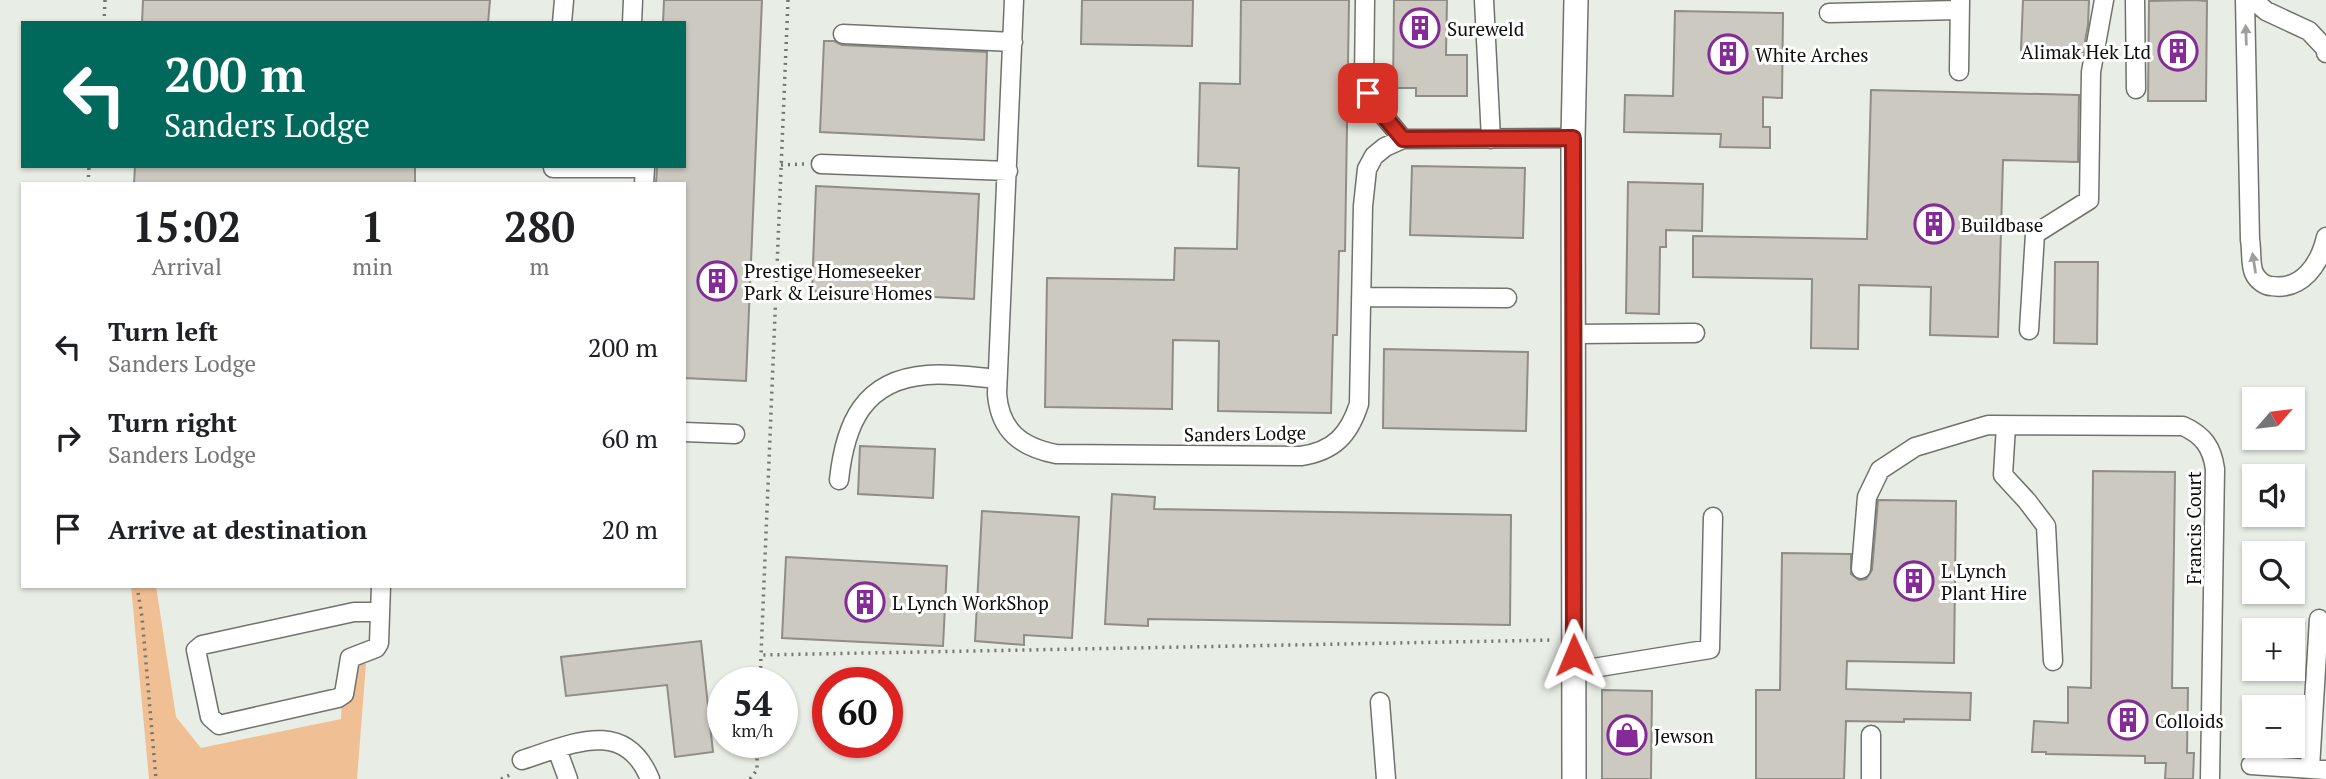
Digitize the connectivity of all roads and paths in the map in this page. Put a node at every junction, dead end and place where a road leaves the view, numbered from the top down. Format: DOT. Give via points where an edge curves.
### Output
graph roads {
  1 [pos="105,0"];
  2 [pos="564,0"];
  3 [pos="633,0"];
  4 [pos="788,0"];
  5 [pos="1014,0"];
  6 [pos="1365,0"];
  7 [pos="1484,0"];
  8 [pos="1576,0"];
  9 [pos="2104,0"];
  10 [pos="2135,0"];
  11 [pos="2245,0"];
  12 [pos="2253,0"];
  13 [pos="1959,5"];
  14 [pos="1829,13"];
  15 [pos="103,21"];
  16 [pos="562,21"];
  17 [pos="632,21"];
  18 [pos="843,34"];
  19 [pos="1013,42"];
  20 [pos="2326,53"];
  21 [pos="1959,71"];
  22 [pos="2136,89"];
  23 [pos="1573,138"];
  24 [pos="1403,139"];
  25 [pos="1491,139"];
  26 [pos="821,164"];
  27 [pos="781,165"];
  28 [pos="582,168"];
  29 [pos="598,168"];
  30 [pos="1007,172"];
  31 [pos="553,173"];
  32 [pos="645,173"];
  33 [pos="2326,237"];
  34 [pos="1361,296"];
  35 [pos="1507,298"];
  36 [pos="2029,330"];
  37 [pos="1695,333"];
  38 [pos="1573,334"];
  39 [pos="997,379"];
  40 [pos="2006,426"];
  41 [pos="686,432"];
  42 [pos="735,434"];
  43 [pos="839,480"];
  44 [pos="1713,517"];
  45 [pos="1861,569"];
  46 [pos="137,588"];
  47 [pos="381,588"];
  48 [pos="380,612"];
  49 [pos="2319,619"];
  50 [pos="1574,640"];
  51 [pos="761,654"];
  52 [pos="2053,661"];
  53 [pos="761,667"];
  54 [pos="1575,671"];
  55 [pos="1380,702"];
  56 [pos="1871,735"];
  57 [pos="557,749"];
  58 [pos="757,758"];
  59 [pos="522,760"];
  60 [pos="2252,765"];
  61 [pos="2307,771"];
  62 [pos="156,779"];
  63 [pos="568,779"];
  64 [pos="650,779"];
  65 [pos="750,779"];
  66 [pos="1386,779"];
  67 [pos="1574,779"];
  68 [pos="1871,779"];
  69 [pos="2210,779"];
  1 -- 15 [label="path"];
  2 -- 16 [label="street"];
  3 -- 17 [label="street"];
  4 -- 27 [label="path"];
  5 -- 19 [label="street, Sanders Lodge"];
  6 -- 24 [label="street" via="1364,83"];
  7 -- 25 [label="street"];
  8 -- 23 [label="main road"];
  9 -- 36 [label="street" via="2091,72 2089,200 2035,234"];
  10 -- 22 [label="street"];
  33 -- 11 [label="street, one-way" via="2322,255 2305,278 2285,289 2266,286 2254,273"];
  12 -- 20 [label="street" via="2309,31"];
  13 -- 14 [label="street"];
  13 -- 21 [label="street"];
  18 -- 19 [label="street"];
  19 -- 30 [label="street, Sanders Lodge"];
  23 -- 25 [label="street"];
  23 -- 38 [label="main road"];
  24 -- 25 [label="street"];
  24 -- 34 [label="street, Sanders Lodge" via="1374,156 1367,169"];
  26 -- 27 [label="path"];
  26 -- 30 [label="street"];
  27 -- 51 [label="path"];
  28 -- 31 [label="street"];
  29 -- 32 [label="street"];
  30 -- 39 [label="street, Sanders Lodge"];
  34 -- 35 [label="street"];
  34 -- 39 [label="street, Sanders Lodge" via="1359,404 1340,440 1313,454 1083,455 1041,451 1028,446 1004,423 998,408"];
  37 -- 38 [label="street"];
  38 -- 50 [label="main road"];
  39 -- 43 [label="street" via="927,375 893,383 855,414 842,452"];
  40 -- 45 [label="street, Francis Court" via="1988,425 1915,447 1880,471 1867,497"];
  40 -- 52 [label="street" via="2003,475 2046,526"];
  40 -- 69 [label="street, Francis Court" via="2183,426 2207,443 2215,469"];
  41 -- 42 [label="street"];
  44 -- 54 [label="street" via="1710,649"];
  46 -- 62 [label="path"];
  47 -- 48 [label="street"];
  48 -- 48 [label="street" via="354,612 202,645 196,650 210,718 219,725 338,698 346,690 350,658 379,643"];
  49 -- 61 [label="street"];
  50 -- 51 [label="path"];
  50 -- 54 [label="main road"];
  51 -- 53 [label="path"];
  54 -- 67 [label="main road"];
  55 -- 66 [label="street"];
  56 -- 68 [label="street"];
  57 -- 59 [label="street"];
  57 -- 63 [label="street"];
  57 -- 64 [label="street" via="587,740 610,740 628,749"];
  58 -- 65 [label="path" via="757,770"];
  60 -- 61 [label="street"];
}
